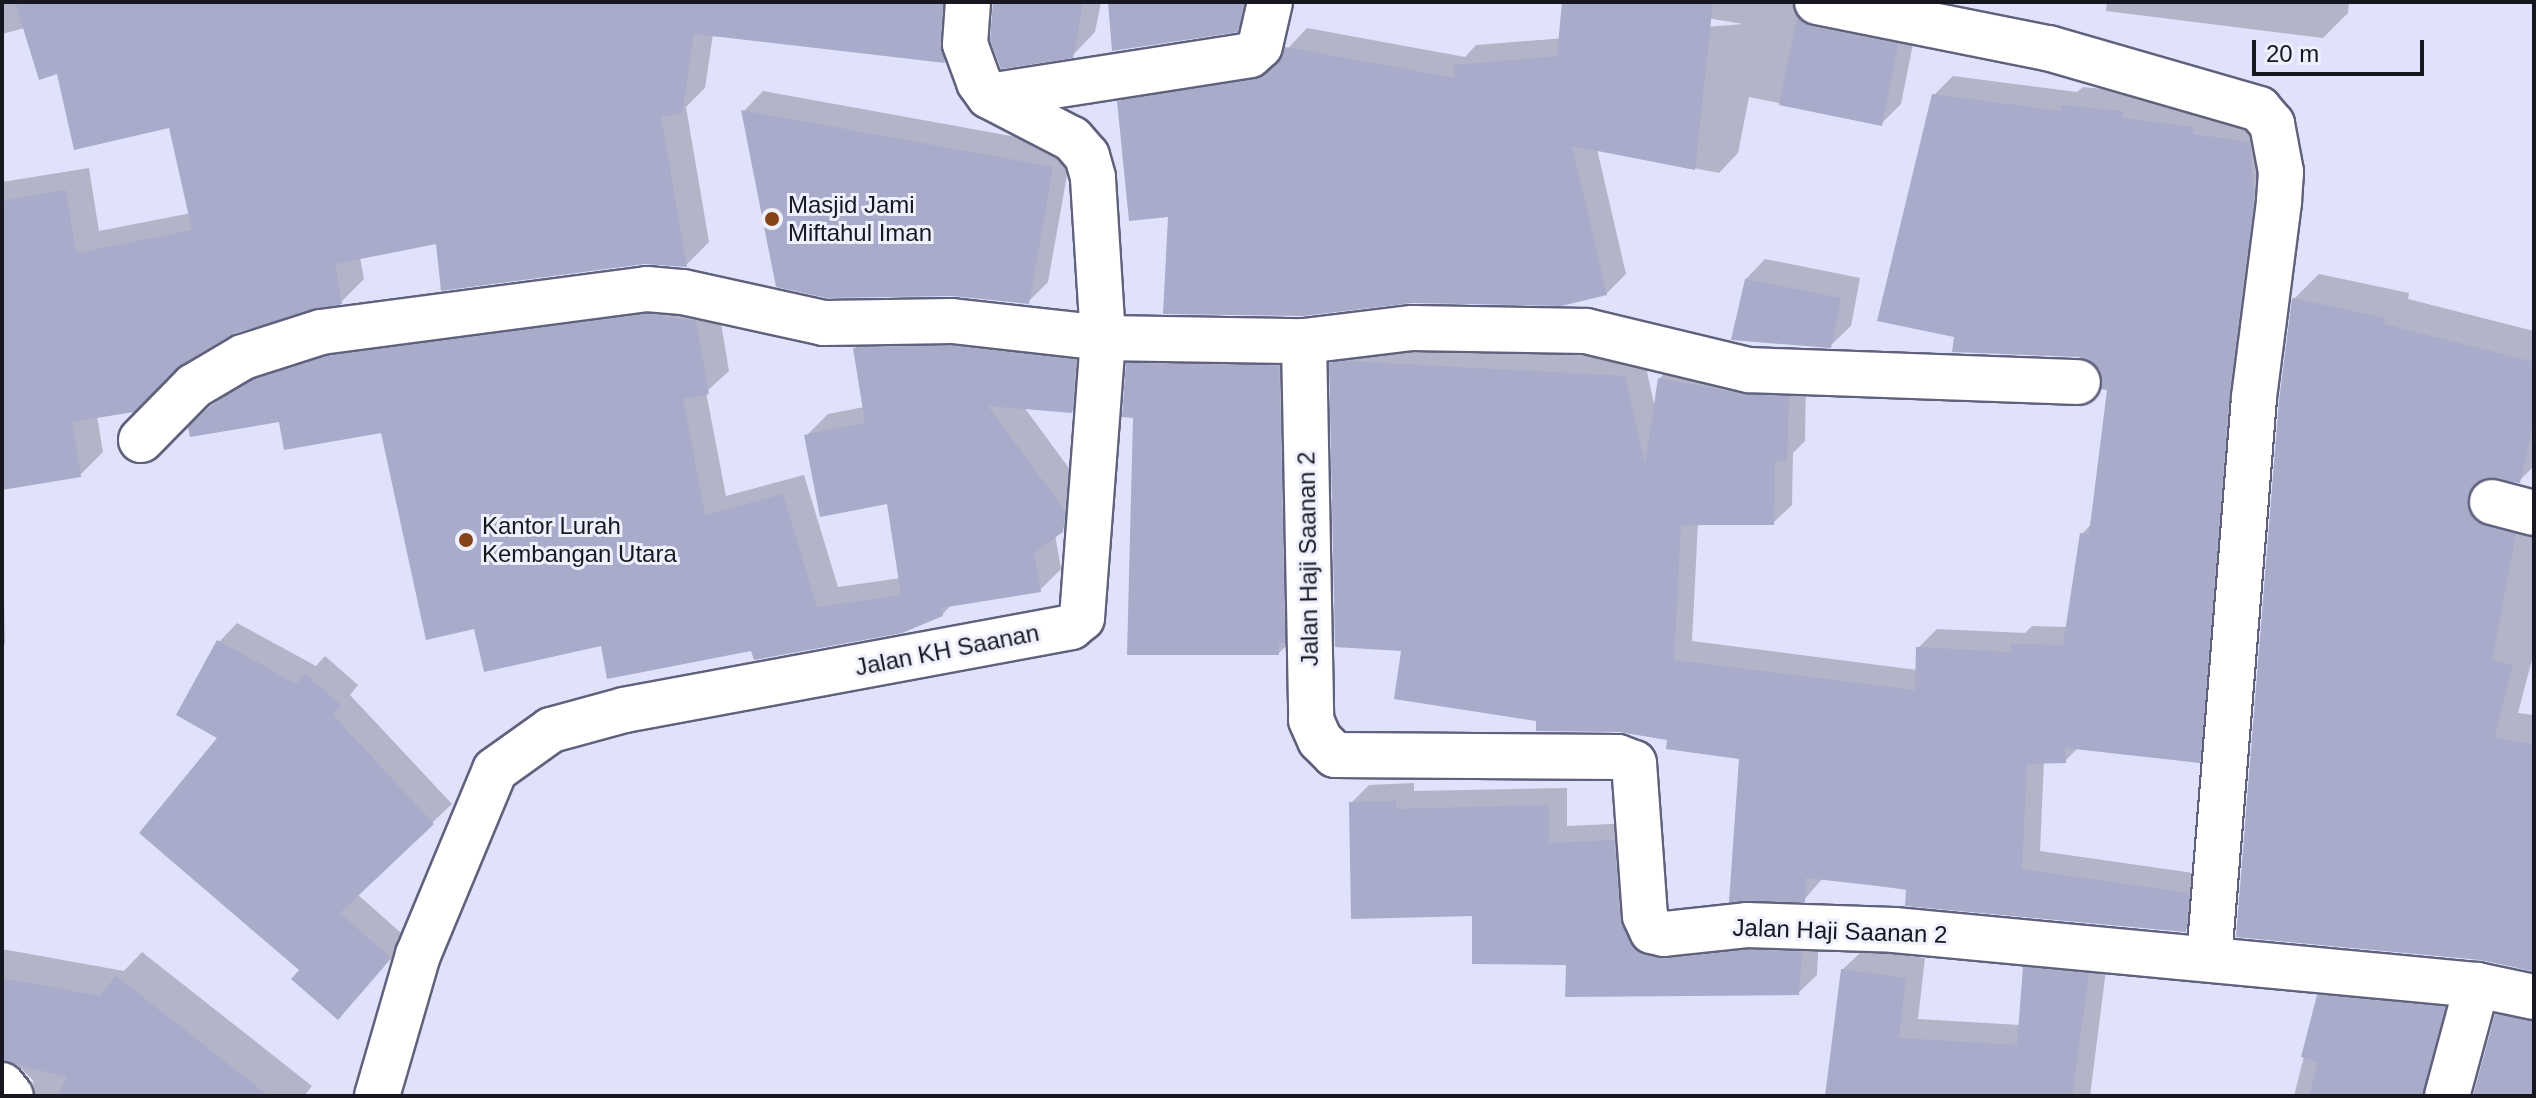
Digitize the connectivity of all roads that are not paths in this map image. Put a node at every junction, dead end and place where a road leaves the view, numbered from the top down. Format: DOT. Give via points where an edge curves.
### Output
graph roads {
  1 [pos="968,2"];
  2 [pos="1270,2"];
  3 [pos="1817,2"];
  4 [pos="989,96"];
  5 [pos="1103,338"];
  6 [pos="1304,341"];
  7 [pos="2078,382"];
  8 [pos="141,440"];
  9 [pos="2492,502"];
  10 [pos="2534,513"];
  11 [pos="2209,958"];
  12 [pos="2477,985"];
  13 [pos="2534,997"];
  14 [pos="2,1085"];
  15 [pos="11,1096"];
  16 [pos="377,1096"];
  17 [pos="2447,1096"];
  1 -- 4 [label="street" via="969,63"];
  2 -- 4 [label="street" via="1260,46 1250,55"];
  3 -- 11 [label="street" via="2048,48 2259,109 2272,124 2279,157 2279,202 2254,398"];
  4 -- 5 [label="street, Jalan KH Saanan" via="1072,139 1087,156 1093,177"];
  5 -- 6 [label="street"];
  5 -- 8 [label="street" via="952,321 824,323 647,289 321,332 243,357 194,386"];
  5 -- 16 [label="street, Jalan KH Saanan" via="1084,613 1079,622 624,710 551,730 495,770 418,955"];
  6 -- 7 [label="street" via="1412,328 1586,331 1749,370"];
  6 -- 11 [label="street, Jalan Haji Saanan 2" via="1311,720 1335,755 1618,757 1634,763 1645,916 1652,931 1664,934 1747,925 1894,930"];
  9 -- 10 [label="street"];
  11 -- 12 [label="street, Jalan Haji Saanan 2"];
  12 -- 13 [label="street, Jalan Haji Saanan 2"];
  12 -- 17 [label="street"];
  14 -- 15 [label="street"];
}
